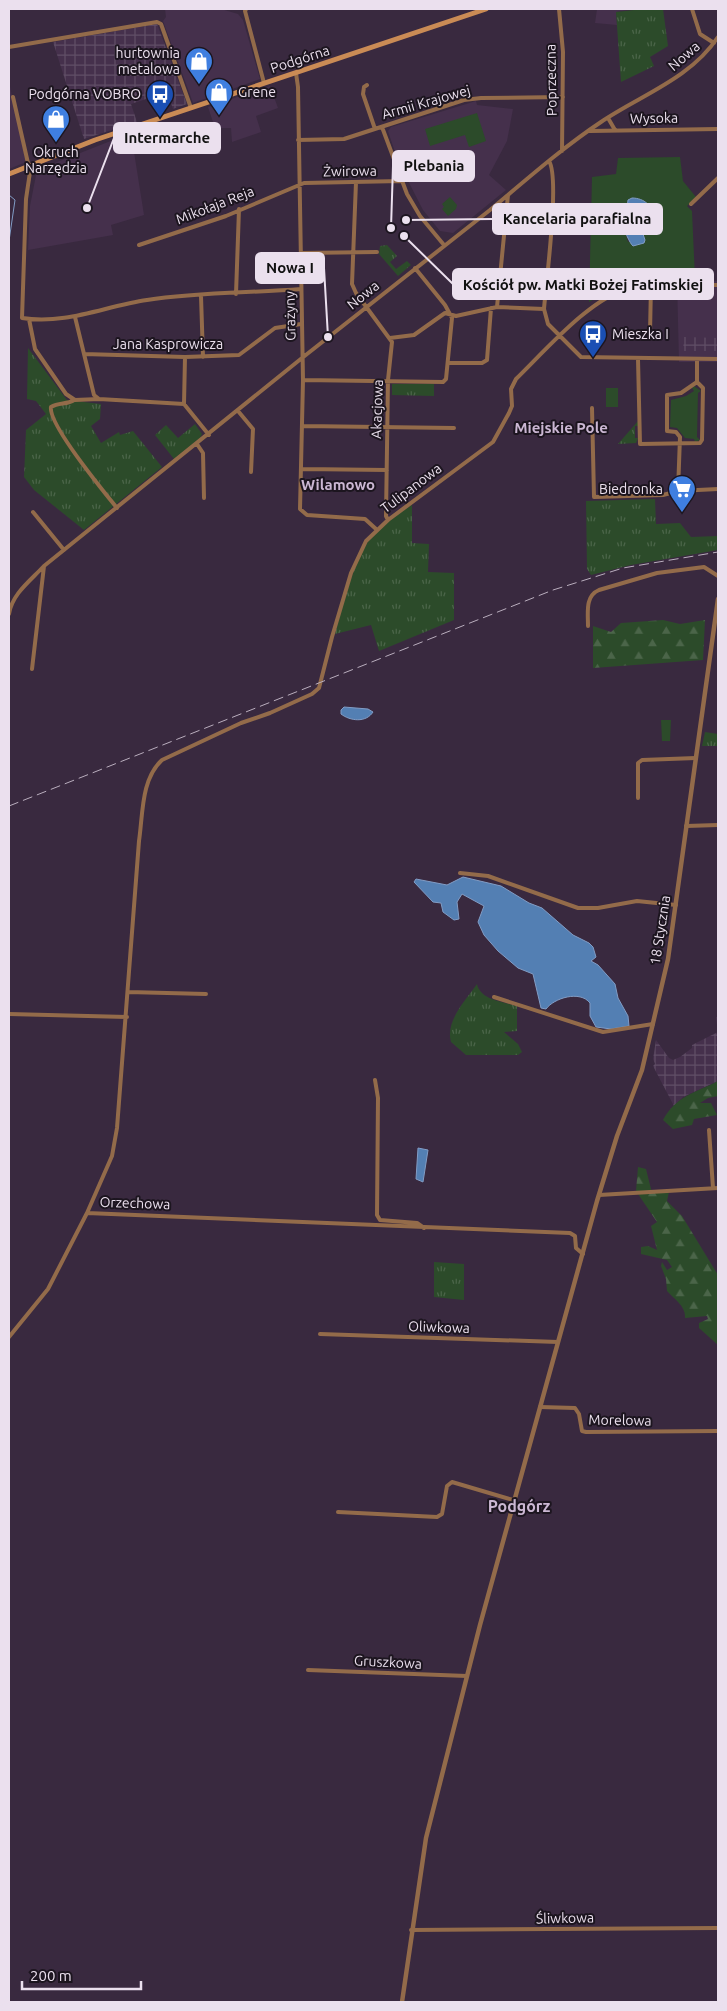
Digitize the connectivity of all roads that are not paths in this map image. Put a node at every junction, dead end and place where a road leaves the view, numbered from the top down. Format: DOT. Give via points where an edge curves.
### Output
graph roads {
  1 [pos="246,9"];
  2 [pos="486,9"];
  3 [pos="559,9"];
  4 [pos="692,9"];
  5 [pos="718,37"];
  6 [pos="714,43"];
  7 [pos="9,47"];
  8 [pos="296,73"];
  9 [pos="264,83"];
  10 [pos="367,85"];
  11 [pos="13,97"];
  12 [pos="563,97"];
  13 [pos="191,108"];
  14 [pos="608,118"];
  15 [pos="382,126"];
  16 [pos="375,129"];
  17 [pos="718,129"];
  18 [pos="590,130"];
  19 [pos="615,130"];
  20 [pos="298,140"];
  21 [pos="562,152"];
  22 [pos="549,161"];
  23 [pos="28,166"];
  24 [pos="9,174"];
  25 [pos="718,178"];
  26 [pos="401,181"];
  27 [pos="356,182"];
  28 [pos="299,185"];
  29 [pos="508,194"];
  30 [pos="691,204"];
  31 [pos="239,209"];
  32 [pos="139,245"];
  33 [pos="444,245"];
  34 [pos="353,252"];
  35 [pos="377,252"];
  36 [pos="301,253"];
  37 [pos="415,268"];
  38 [pos="651,285"];
  39 [pos="718,285"];
  40 [pos="301,289"];
  41 [pos="236,294"];
  42 [pos="201,296"];
  43 [pos="367,307"];
  44 [pos="497,307"];
  45 [pos="491,308"];
  46 [pos="544,309"];
  47 [pos="450,313"];
  48 [pos="75,317"];
  49 [pos="29,319"];
  50 [pos="302,324"];
  51 [pos="650,333"];
  52 [pos="560,337"];
  53 [pos="390,338"];
  54 [pos="84,354"];
  55 [pos="185,357"];
  56 [pos="203,357"];
  57 [pos="302,358"];
  58 [pos="638,359"];
  59 [pos="697,359"];
  60 [pos="718,359"];
  61 [pos="448,363"];
  62 [pos="303,380"];
  63 [pos="388,380"];
  64 [pos="697,382"];
  65 [pos="99,399"];
  66 [pos="75,400"];
  67 [pos="184,404"];
  68 [pos="592,408"];
  69 [pos="238,411"];
  70 [pos="303,426"];
  71 [pos="387,427"];
  72 [pos="454,428"];
  73 [pos="208,435"];
  74 [pos="680,443"];
  75 [pos="197,444"];
  76 [pos="302,469"];
  77 [pos="387,470"];
  78 [pos="251,472"];
  79 [pos="718,489"];
  80 [pos="678,491"];
  81 [pos="204,498"];
  82 [pos="117,508"];
  83 [pos="32,512"];
  84 [pos="388,520"];
  85 [pos="376,529"];
  86 [pos="64,550"];
  87 [pos="44,566"];
  88 [pos="718,576"];
  89 [pos="718,599"];
  90 [pos="10,605"];
  91 [pos="9,614"];
  92 [pos="588,626"];
  93 [pos="32,669"];
  94 [pos="696,758"];
  95 [pos="150,775"];
  96 [pos="638,798"];
  97 [pos="718,825"];
  98 [pos="686,826"];
  99 [pos="460,873"];
  100 [pos="676,906"];
  101 [pos="128,992"];
  102 [pos="206,994"];
  103 [pos="494,997"];
  104 [pos="9,1014"];
  105 [pos="127,1017"];
  106 [pos="653,1024"];
  107 [pos="375,1080"];
  108 [pos="709,1130"];
  109 [pos="713,1188"];
  110 [pos="718,1188"];
  111 [pos="599,1195"];
  112 [pos="87,1213"];
  113 [pos="424,1228"];
  114 [pos="583,1254"];
  115 [pos="320,1334"];
  116 [pos="9,1337"];
  117 [pos="558,1342"];
  118 [pos="540,1408"];
  119 [pos="718,1431"];
  120 [pos="513,1500"];
  121 [pos="338,1512"];
  122 [pos="308,1670"];
  123 [pos="467,1676"];
  124 [pos="718,1928"];
  125 [pos="412,1930"];
  126 [pos="402,2002"];
  1 -- 9 [label="street"];
  2 -- 8 [label="main road, Podgórna"];
  3 -- 12 [label="street, Poprzeczna"];
  4 -- 6 [label="street" via="700,34"];
  5 -- 6 [label="street, Nowa"];
  6 -- 14 [label="street, Nowa" via="676,78"];
  7 -- 13 [label="street" via="157,22 161,24"];
  8 -- 9 [label="main road, Podgórna"];
  8 -- 20 [label="street, Grażyny"];
  9 -- 13 [label="main road, Podgórna"];
  10 -- 16 [label="street" via="363,94"];
  11 -- 23 [label="street"];
  12 -- 15 [label="street, Armii Krajowej" via="464,100"];
  12 -- 21 [label="street, Poprzeczna"];
  13 -- 23 [label="main road, Podgórna"];
  14 -- 18 [label="street, Nowa"];
  14 -- 19 [label="street"];
  15 -- 16 [label="street, Armii Krajowej"];
  15 -- 26 [label="street"];
  16 -- 20 [label="street, Armii Krajowej" via="336,140"];
  17 -- 19 [label="street, Wysoka"];
  18 -- 19 [label="street, Wysoka"];
  18 -- 21 [label="street, Nowa"];
  20 -- 28 [label="street, Grażyny"];
  21 -- 22 [label="street, Nowa"];
  22 -- 29 [label="street, Nowa"];
  22 -- 46 [label="street" via="552,202"];
  23 -- 24 [label="main road, Podgórna"];
  23 -- 49 [label="street" via="22,318"];
  25 -- 30 [label="street"];
  26 -- 27 [label="street, Żwirowa"];
  26 -- 33 [label="street" via="420,216"];
  27 -- 28 [label="street, Żwirowa"];
  27 -- 34 [label="street"];
  28 -- 31 [label="street, Mikołaja Reja"];
  28 -- 36 [label="street, Grażyny"];
  29 -- 33 [label="street, Nowa"];
  29 -- 44 [label="street"];
  31 -- 32 [label="street, Mikołaja Reja"];
  31 -- 41 [label="street"];
  33 -- 37 [label="street, Nowa"];
  34 -- 35 [label="street"];
  34 -- 36 [label="street"];
  34 -- 43 [label="street" via="352,284"];
  36 -- 40 [label="street, Grażyny"];
  37 -- 43 [label="street, Nowa"];
  37 -- 47 [label="street"];
  38 -- 39 [label="street, Tulipanowa"];
  38 -- 51 [label="street"];
  38 -- 52 [label="street, Tulipanowa" via="629,288 607,297"];
  40 -- 41 [label="street"];
  40 -- 50 [label="street, Grażyny"];
  41 -- 42 [label="street"];
  42 -- 48 [label="street" via="147,300"];
  42 -- 56 [label="street"];
  43 -- 53 [label="street"];
  43 -- 57 [label="street, Nowa"];
  44 -- 45 [label="street"];
  44 -- 46 [label="street"];
  45 -- 47 [label="street" via="456,316"];
  45 -- 61 [label="street" via="487,360 482,363"];
  46 -- 52 [label="street" via="548,324"];
  47 -- 53 [label="street" via="445,313 414,334"];
  47 -- 61 [label="street"];
  48 -- 49 [label="street"];
  48 -- 54 [label="street"];
  49 -- 66 [label="street" via="35,349 66,394"];
  50 -- 56 [label="street, Jana Kasprowicza" via="275,328 239,355"];
  50 -- 57 [label="street, Grażyny"];
  52 -- 58 [label="street" via="581,357"];
  52 -- 84 [label="street, Tulipanowa" via="513,384 509,413 493,442"];
  53 -- 63 [label="street, Akacjowa"];
  54 -- 55 [label="street, Jana Kasprowicza"];
  54 -- 65 [label="street" via="94,395"];
  55 -- 56 [label="street, Jana Kasprowicza"];
  55 -- 67 [label="street"];
  57 -- 62 [label="street, Grażyny"];
  57 -- 69 [label="street, Nowa"];
  58 -- 59 [label="street"];
  58 -- 74 [label="street" via="640,444"];
  59 -- 60 [label="street"];
  59 -- 64 [label="street"];
  61 -- 63 [label="street" via="443,382"];
  62 -- 63 [label="street"];
  62 -- 70 [label="street, Grażyny"];
  63 -- 71 [label="street, Akacjowa"];
  64 -- 74 [label="street" via="703,388 702,440 700,443"];
  64 -- 74 [label="street" via="681,393 667,395 667,431 678,434"];
  65 -- 66 [label="street"];
  65 -- 67 [label="street"];
  66 -- 82 [label="street" via="51,407 52,418 85,470"];
  67 -- 73 [label="street"];
  68 -- 80 [label="street" via="594,497 663,495"];
  69 -- 73 [label="street, Nowa"];
  69 -- 78 [label="street" via="252,429"];
  70 -- 71 [label="street"];
  70 -- 76 [label="street, Grażyny"];
  71 -- 72 [label="street"];
  71 -- 77 [label="street, Akacjowa"];
  73 -- 75 [label="street, Nowa"];
  74 -- 80 [label="street"];
  75 -- 81 [label="street" via="203,453"];
  75 -- 82 [label="street, Nowa"];
  76 -- 77 [label="street"];
  76 -- 85 [label="street, Grażyny" via="300,509 307,515 365,519"];
  77 -- 84 [label="street, Akacjowa"];
  79 -- 80 [label="street"];
  82 -- 86 [label="street, Nowa"];
  83 -- 86 [label="street"];
  84 -- 85 [label="street, Tulipanowa"];
  85 -- 95 [label="street, Tulipanowa" via="351,573 319,688 312,694 241,722 162,760"];
  86 -- 87 [label="street, Nowa"];
  87 -- 90 [label="street, Nowa"];
  87 -- 93 [label="street"];
  88 -- 92 [label="street" via="704,567 657,573 599,590 588,600"];
  89 -- 94 [label="street, 18 Stycznia"];
  90 -- 91 [label="street"];
  94 -- 96 [label="street" via="642,760 638,763"];
  94 -- 98 [label="street, 18 Stycznia"];
  95 -- 101 [label="street, Orzechowa" via="139,841"];
  97 -- 98 [label="street"];
  98 -- 100 [label="street, 18 Stycznia"];
  99 -- 100 [label="street" via="488,876 578,908 637,901"];
  100 -- 106 [label="street, 18 Stycznia"];
  101 -- 102 [label="street"];
  101 -- 105 [label="street, Orzechowa"];
  103 -- 106 [label="street" via="603,1032"];
  104 -- 105 [label="street"];
  105 -- 112 [label="street, Orzechowa" via="112,1156"];
  106 -- 111 [label="street, 18 Stycznia" via="642,1070 616,1136"];
  107 -- 113 [label="street" via="378,1098 377,1215 380,1220 417,1223"];
  108 -- 109 [label="street"];
  109 -- 110 [label="street"];
  109 -- 111 [label="street"];
  111 -- 114 [label="street, 18 Stycznia"];
  112 -- 113 [label="street, Orzechowa"];
  112 -- 116 [label="street" via="48,1289"];
  113 -- 114 [label="street, Orzechowa" via="570,1233 575,1236 576,1248"];
  114 -- 117 [label="street, 18 Stycznia"];
  115 -- 117 [label="street, Oliwkowa"];
  117 -- 118 [label="street, 18 Stycznia"];
  118 -- 119 [label="street, Morelowa" via="575,1408 580,1427 586,1432"];
  118 -- 120 [label="street, 18 Stycznia"];
  120 -- 121 [label="street" via="452,1482 447,1486 442,1514 437,1517"];
  120 -- 123 [label="street, 18 Stycznia"];
  122 -- 123 [label="street, Gruszkowa"];
  123 -- 125 [label="street, 18 Stycznia" via="426,1838"];
  124 -- 125 [label="street, Śliwkowa"];
  125 -- 126 [label="street, 18 Stycznia"];
}
